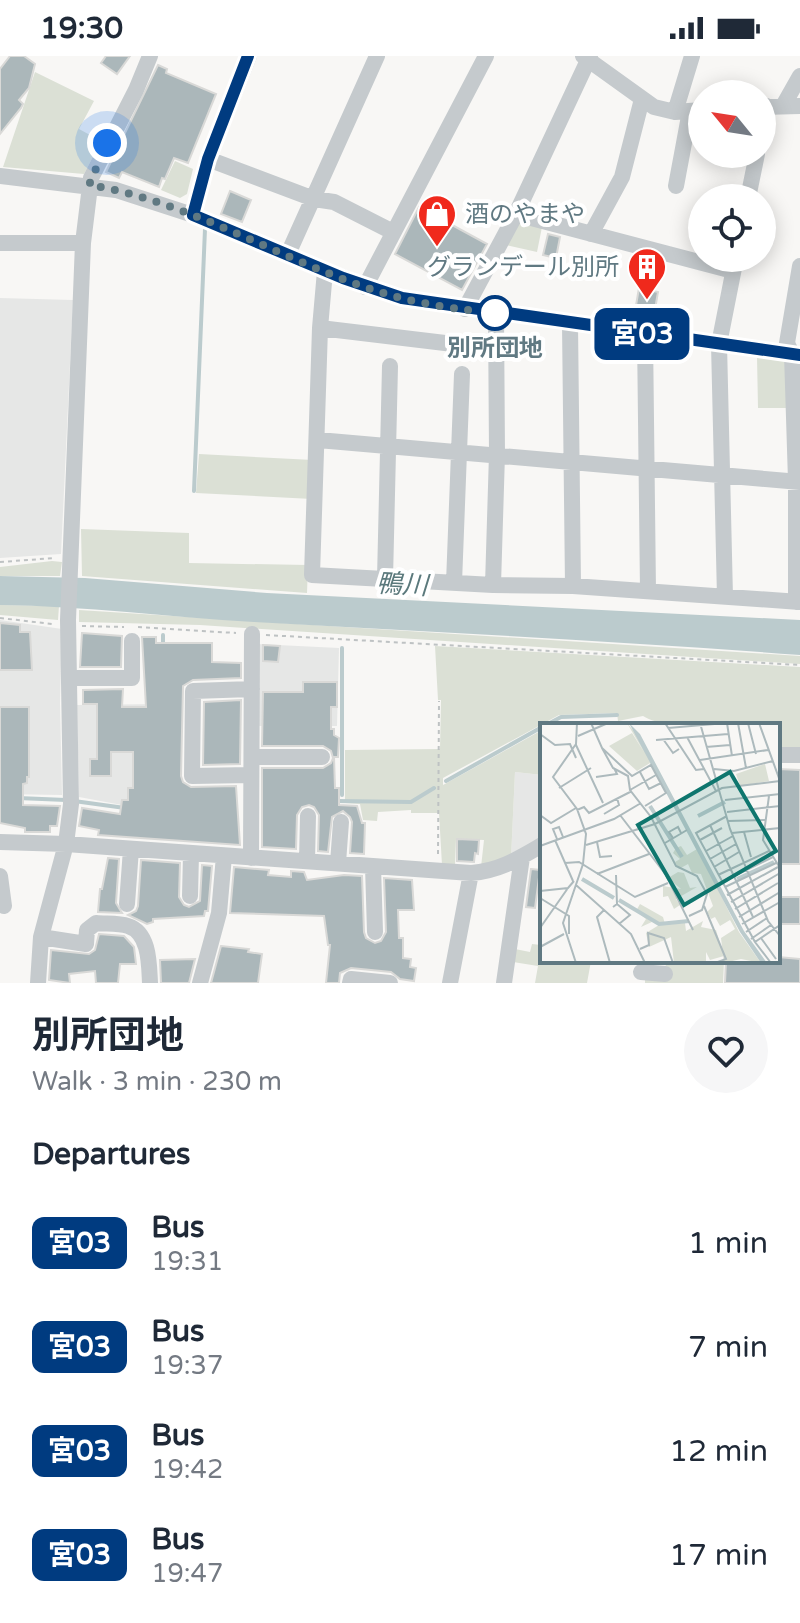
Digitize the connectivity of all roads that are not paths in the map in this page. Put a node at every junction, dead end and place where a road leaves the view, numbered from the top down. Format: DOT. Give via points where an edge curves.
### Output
graph roads {
  1 [pos="150,56"];
  2 [pos="249,56"];
  3 [pos="377,56"];
  4 [pos="486,56"];
  5 [pos="692,56"];
  6 [pos="587,58"];
  7 [pos="800,76"];
  8 [pos="691,80"];
  9 [pos="642,99"];
  10 [pos="778,106"];
  11 [pos="688,111"];
  12 [pos="688,117"];
  13 [pos="208,159"];
  14 [pos="0,176"];
  15 [pos="89,185"];
  16 [pos="676,186"];
  17 [pos="314,199"];
  18 [pos="516,214"];
  19 [pos="193,215"];
  20 [pos="393,232"];
  21 [pos="591,234"];
  22 [pos="0,243"];
  23 [pos="83,243"];
  24 [pos="288,254"];
  25 [pos="688,255"];
  26 [pos="800,266"];
  27 [pos="325,271"];
  28 [pos="733,272"];
  29 [pos="365,287"];
  30 [pos="465,309"];
  31 [pos="496,313"];
  32 [pos="570,324"];
  33 [pos="320,328"];
  34 [pos="645,334"];
  35 [pos="719,344"];
  36 [pos="495,349"];
  37 [pos="796,355"];
  38 [pos="390,366"];
  39 [pos="462,374"];
  40 [pos="318,440"];
  41 [pos="387,445"];
  42 [pos="457,451"];
  43 [pos="497,454"];
  44 [pos="571,461"];
  45 [pos="646,468"];
  46 [pos="721,475"];
  47 [pos="798,481"];
  48 [pos="385,579"];
  49 [pos="454,583"];
  50 [pos="493,585"];
  51 [pos="573,586"];
  52 [pos="648,591"];
  53 [pos="725,597"];
  54 [pos="798,602"];
  55 [pos="132,632"];
  56 [pos="252,634"];
  57 [pos="69,678"];
  58 [pos="252,689"];
  59 [pos="322,757"];
  60 [pos="251,766"];
  61 [pos="308,816"];
  62 [pos="341,822"];
  63 [pos="0,842"];
  64 [pos="66,844"];
  65 [pos="540,846"];
  66 [pos="131,849"];
  67 [pos="191,854"];
  68 [pos="224,856"];
  69 [pos="522,857"];
  70 [pos="251,858"];
  71 [pos="307,861"];
  72 [pos="338,863"];
  73 [pos="373,866"];
  74 [pos="471,873"];
  75 [pos="0,876"];
  76 [pos="190,896"];
  77 [pos="127,904"];
  78 [pos="4,906"];
  79 [pos="375,932"];
  80 [pos="41,937"];
  81 [pos="641,972"];
  82 [pos="665,974"];
  83 [pos="38,983"];
  84 [pos="150,983"];
  85 [pos="200,983"];
  86 [pos="350,983"];
  87 [pos="390,983"];
  88 [pos="450,983"];
  89 [pos="504,983"];
  1 -- 15 [label="street"];
  2 -- 13 [label="street"];
  3 -- 17 [label="street"];
  4 -- 20 [label="street"];
  5 -- 8 [label="street"];
  6 -- 9 [label="street"];
  6 -- 18 [label="street"];
  7 -- 10 [label="street"];
  9 -- 11 [label="street" via="654,107"];
  9 -- 21 [label="street" via="622,177"];
  12 -- 16 [label="street"];
  13 -- 17 [label="street"];
  13 -- 19 [label="street"];
  14 -- 15 [label="street"];
  15 -- 19 [label="street"];
  15 -- 23 [label="street"];
  17 -- 20 [label="street" via="334,202"];
  17 -- 24 [label="street"];
  18 -- 21 [label="street"];
  18 -- 30 [label="street"];
  19 -- 24 [label="street"];
  20 -- 29 [label="street"];
  21 -- 25 [label="street"];
  22 -- 23 [label="street"];
  23 -- 57 [label="street"];
  24 -- 27 [label="street"];
  26 -- 37 [label="street" via="787,343"];
  27 -- 29 [label="street"];
  27 -- 33 [label="street"];
  28 -- 35 [label="street"];
  29 -- 30 [label="street"];
  30 -- 31 [label="street"];
  31 -- 32 [label="street"];
  31 -- 36 [label="street"];
  32 -- 34 [label="street"];
  32 -- 44 [label="street"];
  33 -- 36 [label="street"];
  33 -- 40 [label="street"];
  34 -- 35 [label="street"];
  34 -- 45 [label="street"];
  35 -- 37 [label="street"];
  35 -- 46 [label="street"];
  36 -- 43 [label="street"];
  37 -- 47 [label="street"];
  38 -- 41 [label="street"];
  39 -- 42 [label="street"];
  40 -- 41 [label="street"];
  40 -- 48 [label="street" via="312,575"];
  41 -- 42 [label="street"];
  41 -- 48 [label="street"];
  42 -- 43 [label="street"];
  42 -- 49 [label="street"];
  43 -- 44 [label="street"];
  43 -- 50 [label="street"];
  44 -- 45 [label="street"];
  44 -- 51 [label="street"];
  45 -- 46 [label="street"];
  45 -- 52 [label="street"];
  46 -- 47 [label="street"];
  46 -- 53 [label="street"];
  47 -- 54 [label="street"];
  48 -- 49 [label="street"];
  49 -- 50 [label="street"];
  50 -- 51 [label="street"];
  51 -- 52 [label="street"];
  52 -- 53 [label="street"];
  53 -- 54 [label="street"];
  55 -- 57 [label="street" via="132,678"];
  56 -- 58 [label="street"];
  57 -- 64 [label="street" via="71,799"];
  58 -- 60 [label="street"];
  58 -- 60 [label="street" via="193,691 192,776"];
  59 -- 60 [label="street"];
  60 -- 70 [label="street"];
  61 -- 71 [label="street"];
  62 -- 72 [label="street"];
  63 -- 64 [label="street"];
  64 -- 66 [label="street"];
  64 -- 80 [label="street"];
  65 -- 69 [label="street"];
  66 -- 67 [label="street"];
  66 -- 77 [label="street"];
  67 -- 68 [label="street"];
  67 -- 76 [label="street"];
  68 -- 70 [label="street"];
  68 -- 85 [label="street" via="219,913"];
  69 -- 74 [label="street" via="489,872"];
  69 -- 89 [label="street"];
  70 -- 71 [label="street"];
  71 -- 72 [label="street"];
  72 -- 73 [label="street"];
  73 -- 74 [label="street"];
  73 -- 79 [label="street"];
  74 -- 88 [label="street"];
  75 -- 78 [label="street"];
  80 -- 83 [label="street"];
  80 -- 84 [label="street" via="86,944 87,930 96,923 130,926 140,934 149,957"];
  81 -- 82 [label="street"];
  86 -- 87 [label="street"];
}
